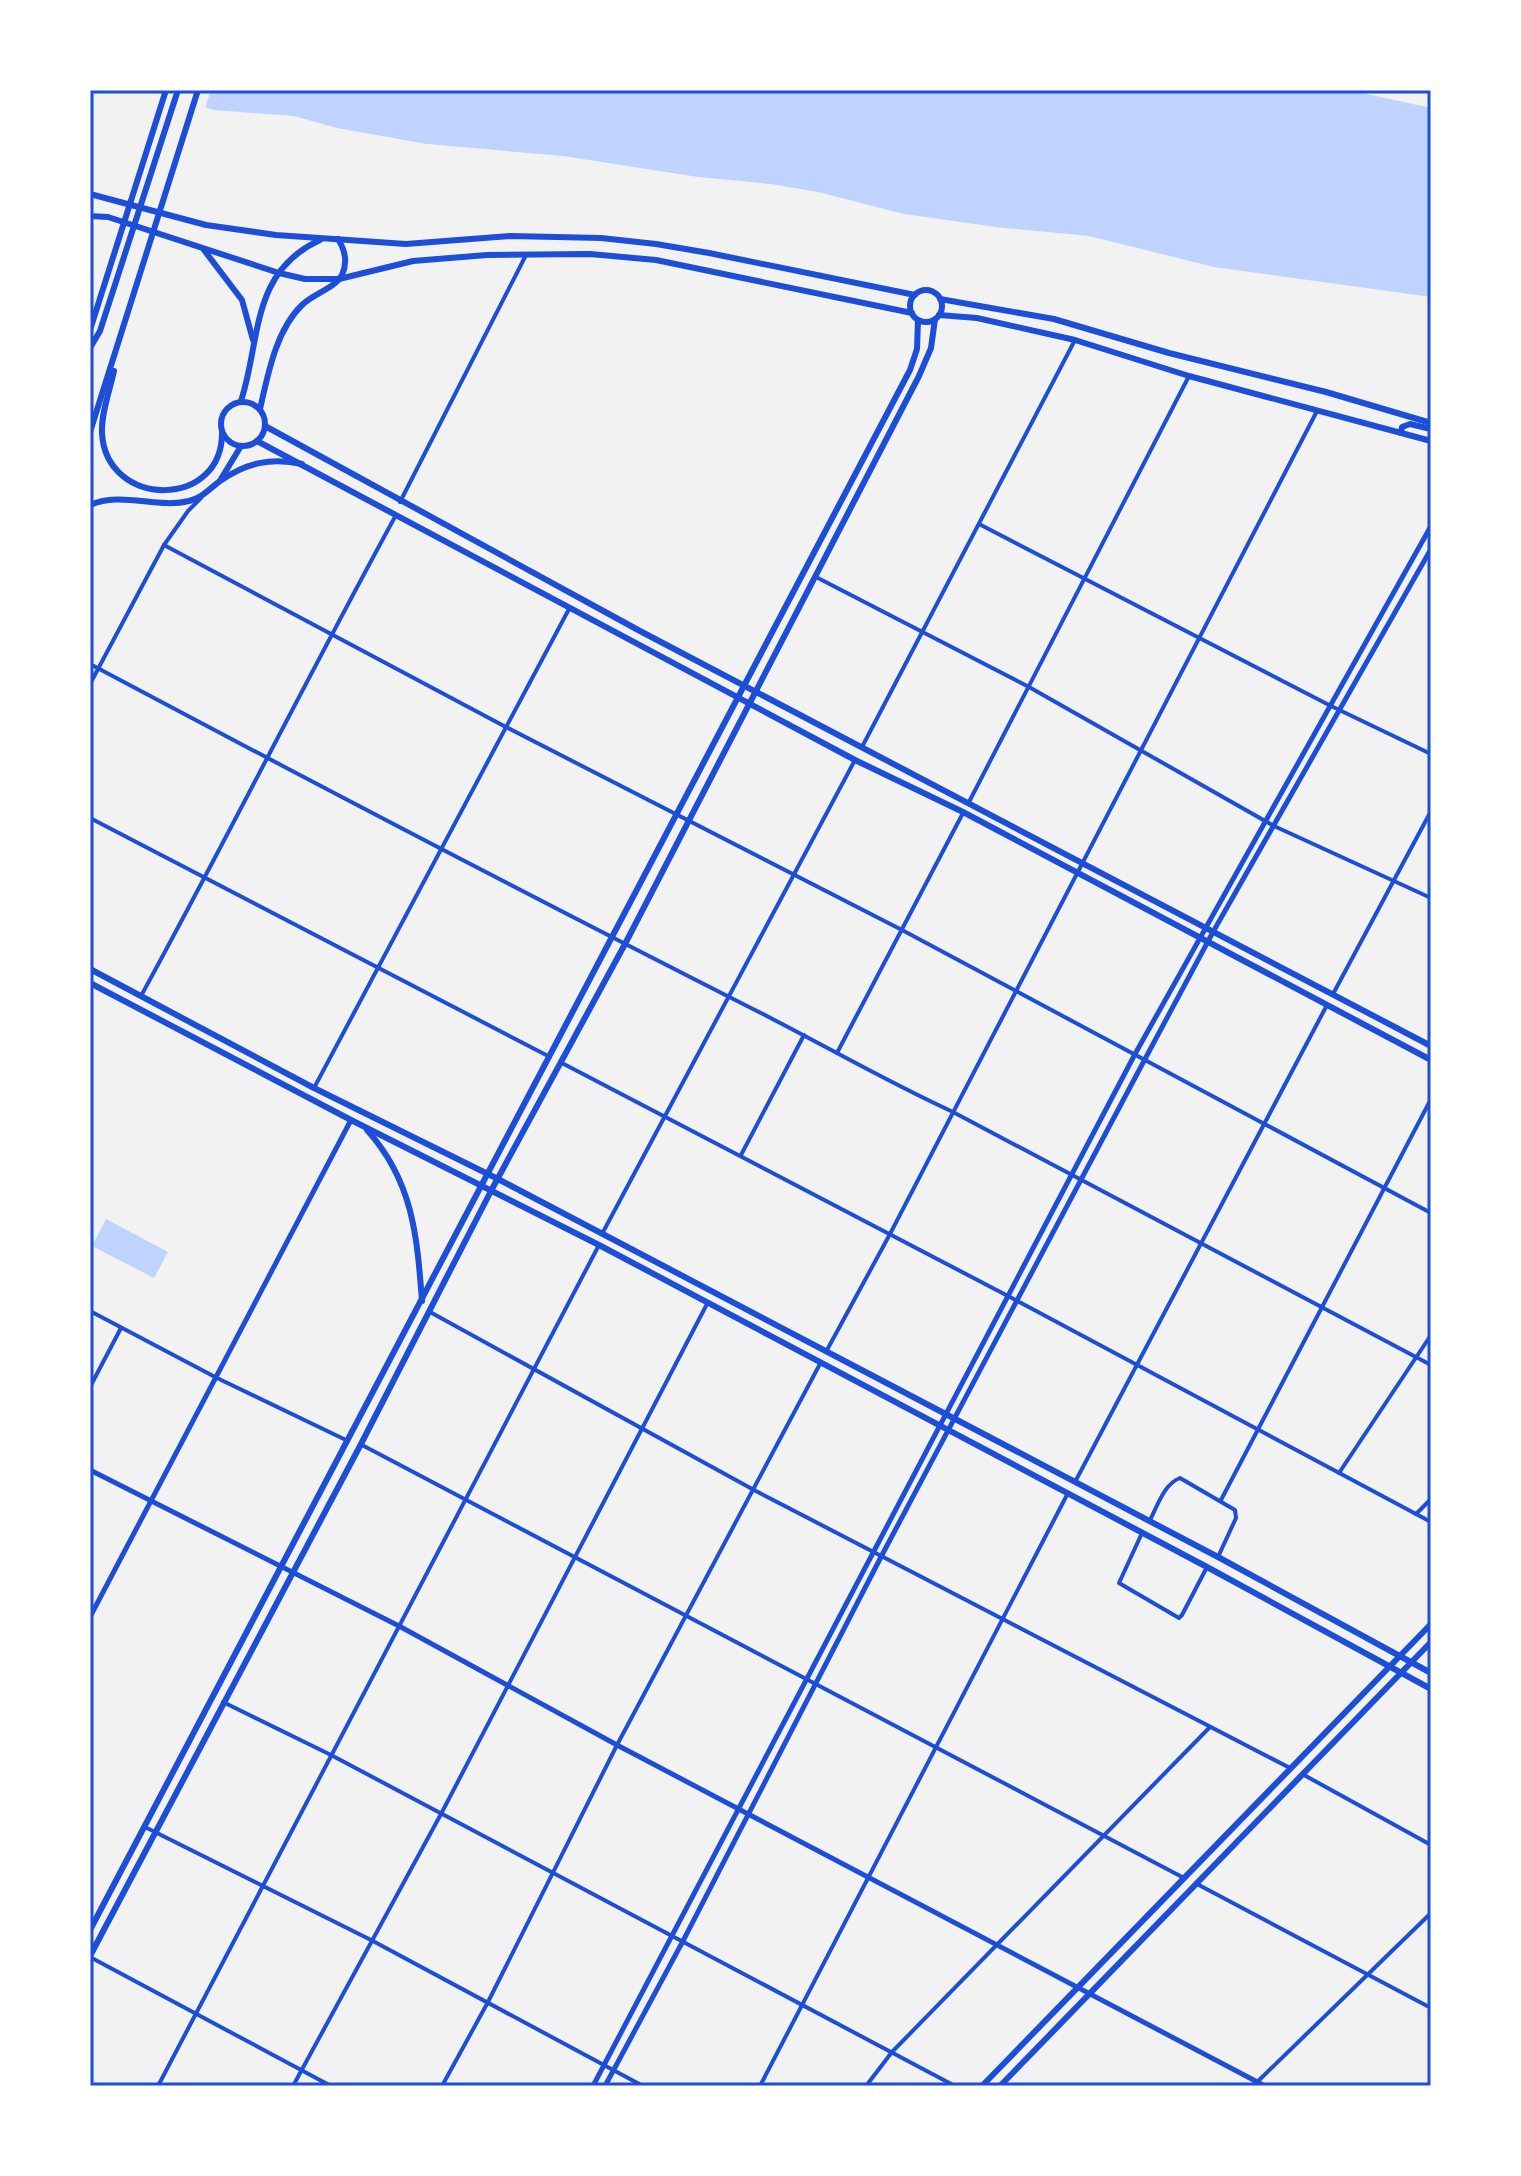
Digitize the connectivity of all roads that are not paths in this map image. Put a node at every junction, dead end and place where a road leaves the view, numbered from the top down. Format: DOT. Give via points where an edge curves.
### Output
graph roads {
  1 [pos="166,90"];
  2 [pos="178,90"];
  3 [pos="198,90"];
  4 [pos="90,194"];
  5 [pos="90,216"];
  6 [pos="323,238"];
  7 [pos="338,239"];
  8 [pos="202,247"];
  9 [pos="526,255"];
  10 [pos="279,273"];
  11 [pos="339,279"];
  12 [pos="915,295"];
  13 [pos="940,299"];
  14 [pos="912,313"];
  15 [pos="937,317"];
  16 [pos="918,320"];
  17 [pos="90,330"];
  18 [pos="120,340"];
  19 [pos="253,340"];
  20 [pos="1075,340"];
  21 [pos="90,346"];
  22 [pos="1189,376"];
  23 [pos="241,401"];
  24 [pos="260,409"];
  25 [pos="1318,409"];
  26 [pos="1431,423"];
  27 [pos="265,426"];
  28 [pos="1431,429"];
  29 [pos="222,431"];
  30 [pos="90,432"];
  31 [pos="1401,433"];
  32 [pos="257,441"];
  33 [pos="1431,441"];
  34 [pos="241,446"];
  35 [pos="302,464"];
  36 [pos="219,482"];
  37 [pos="204,495"];
  38 [pos="400,502"];
  39 [pos="90,505"];
  40 [pos="396,515"];
  41 [pos="979,524"];
  42 [pos="1431,526"];
  43 [pos="164,545"];
  44 [pos="1431,549"];
  45 [pos="814,576"];
  46 [pos="1086,580"];
  47 [pos="569,609"];
  48 [pos="924,632"];
  49 [pos="331,634"];
  50 [pos="1200,637"];
  51 [pos="90,664"];
  52 [pos="98,668"];
  53 [pos="90,684"];
  54 [pos="743,685"];
  55 [pos="1029,687"];
  56 [pos="755,691"];
  57 [pos="737,696"];
  58 [pos="749,702"];
  59 [pos="1331,706"];
  60 [pos="1340,711"];
  61 [pos="504,726"];
  62 [pos="861,749"];
  63 [pos="1141,751"];
  64 [pos="1431,754"];
  65 [pos="269,758"];
  66 [pos="855,760"];
  67 [pos="969,802"];
  68 [pos="1431,811"];
  69 [pos="963,812"];
  70 [pos="676,814"];
  71 [pos="90,818"];
  72 [pos="688,820"];
  73 [pos="1265,820"];
  74 [pos="1274,826"];
  75 [pos="443,848"];
  76 [pos="1083,864"];
  77 [pos="1078,874"];
  78 [pos="794,877"];
  79 [pos="206,878"];
  80 [pos="1394,880"];
  81 [pos="1431,898"];
  82 [pos="1204,927"];
  83 [pos="902,930"];
  84 [pos="1213,932"];
  85 [pos="1199,936"];
  86 [pos="612,938"];
  87 [pos="1209,941"];
  88 [pos="625,944"];
  89 [pos="90,969"];
  90 [pos="377,969"];
  91 [pos="90,983"];
  92 [pos="1015,992"];
  93 [pos="1333,994"];
  94 [pos="141,996"];
  95 [pos="728,996"];
  96 [pos="1327,1005"];
  97 [pos="804,1035"];
  98 [pos="1431,1046"];
  99 [pos="838,1051"];
  100 [pos="1135,1054"];
  101 [pos="550,1057"];
  102 [pos="1145,1059"];
  103 [pos="1431,1060"];
  104 [pos="560,1062"];
  105 [pos="314,1088"];
  106 [pos="1431,1099"];
  107 [pos="953,1112"];
  108 [pos="666,1116"];
  109 [pos="351,1120"];
  110 [pos="1264,1123"];
  111 [pos="365,1127"];
  112 [pos="741,1155"];
  113 [pos="488,1174"];
  114 [pos="1073,1176"];
  115 [pos="498,1179"];
  116 [pos="1081,1180"];
  117 [pos="482,1185"];
  118 [pos="1384,1188"];
  119 [pos="492,1189"];
  120 [pos="1431,1213"];
  121 [pos="602,1234"];
  122 [pos="890,1234"];
  123 [pos="599,1245"];
  124 [pos="1199,1245"];
  125 [pos="1008,1296"];
  126 [pos="1017,1300"];
  127 [pos="422,1301"];
  128 [pos="707,1304"];
  129 [pos="1321,1308"];
  130 [pos="90,1311"];
  131 [pos="429,1311"];
  132 [pos="121,1328"];
  133 [pos="1431,1335"];
  134 [pos="826,1352"];
  135 [pos="1415,1357"];
  136 [pos="821,1362"];
  137 [pos="1137,1364"];
  138 [pos="1431,1365"];
  139 [pos="535,1368"];
  140 [pos="217,1378"];
  141 [pos="90,1387"];
  142 [pos="950,1417"];
  143 [pos="940,1427"];
  144 [pos="641,1428"];
  145 [pos="1258,1430"];
  146 [pos="948,1431"];
  147 [pos="348,1441"];
  148 [pos="361,1444"];
  149 [pos="90,1470"];
  150 [pos="1339,1473"];
  151 [pos="1075,1482"];
  152 [pos="754,1490"];
  153 [pos="1068,1493"];
  154 [pos="1431,1499"];
  155 [pos="1221,1500"];
  156 [pos="465,1501"];
  157 [pos="150,1502"];
  158 [pos="1416,1514"];
  159 [pos="1149,1522"];
  160 [pos="1431,1522"];
  161 [pos="1142,1533"];
  162 [pos="878,1554"];
  163 [pos="573,1556"];
  164 [pos="1218,1557"];
  165 [pos="1207,1567"];
  166 [pos="282,1568"];
  167 [pos="293,1573"];
  168 [pos="859,1601"];
  169 [pos="866,1605"];
  170 [pos="687,1616"];
  171 [pos="90,1617"];
  172 [pos="1004,1617"];
  173 [pos="1431,1624"];
  174 [pos="399,1626"];
  175 [pos="1431,1642"];
  176 [pos="1399,1656"];
  177 [pos="1411,1662"];
  178 [pos="1390,1666"];
  179 [pos="1401,1673"];
  180 [pos="1431,1673"];
  181 [pos="808,1678"];
  182 [pos="817,1683"];
  183 [pos="508,1684"];
  184 [pos="1431,1689"];
  185 [pos="223,1702"];
  186 [pos="1210,1727"];
  187 [pos="617,1745"];
  188 [pos="936,1748"];
  189 [pos="331,1755"];
  190 [pos="1290,1768"];
  191 [pos="1304,1775"];
  192 [pos="740,1809"];
  193 [pos="748,1813"];
  194 [pos="441,1814"];
  195 [pos="145,1827"];
  196 [pos="156,1832"];
  197 [pos="1105,1836"];
  198 [pos="1431,1845"];
  199 [pos="553,1874"];
  200 [pos="867,1876"];
  201 [pos="1184,1878"];
  202 [pos="1197,1884"];
  203 [pos="263,1886"];
  204 [pos="1431,1913"];
  205 [pos="90,1930"];
  206 [pos="671,1935"];
  207 [pos="371,1940"];
  208 [pos="683,1941"];
  209 [pos="998,1945"];
  210 [pos="90,1956"];
  211 [pos="1367,1974"];
  212 [pos="1079,1986"];
  213 [pos="1089,1992"];
  214 [pos="488,2002"];
  215 [pos="803,2004"];
  216 [pos="1431,2008"];
  217 [pos="196,2013"];
  218 [pos="892,2052"];
  219 [pos="604,2064"];
  220 [pos="302,2070"];
  221 [pos="614,2070"];
  222 [pos="1255,2084"];
  223 [pos="158,2086"];
  224 [pos="293,2086"];
  225 [pos="331,2086"];
  226 [pos="442,2086"];
  227 [pos="593,2086"];
  228 [pos="605,2086"];
  229 [pos="643,2086"];
  230 [pos="760,2086"];
  231 [pos="866,2086"];
  232 [pos="955,2086"];
  233 [pos="982,2086"];
  234 [pos="1000,2086"];
  235 [pos="1265,2086"];
  1 -- 17 [label="main road"];
  2 -- 21 [label="main road" via="100,331"];
  3 -- 18 [label="main road"];
  4 -- 6 [label="main road" via="206,225"];
  5 -- 8 [label="main road"];
  6 -- 7 [label="main road"];
  6 -- 10 [label="main road" via="292,255"];
  7 -- 11 [label="main road" via="346,258"];
  7 -- 12 [label="main road" via="406,244 510,236 601,238 709,253"];
  8 -- 10 [label="main road"];
  8 -- 19 [label="main road" via="242,300"];
  9 -- 11 [label="main road" via="413,261"];
  9 -- 14 [label="main road" via="656,260"];
  9 -- 38 [label="street"];
  10 -- 11 [label="main road"];
  10 -- 19 [label="main road"];
  11 -- 24 [label="main road" via="312,295 289,319"];
  12 -- 13 [label="main road" via="928,290"];
  12 -- 14 [label="main road"];
  13 -- 15 [label="main road"];
  13 -- 26 [label="main road" via="1054,319"];
  14 -- 16 [label="main road"];
  15 -- 16 [label="main road"];
  15 -- 20 [label="main road" via="977,318"];
  15 -- 45 [label="main road" via="919,376"];
  16 -- 54 [label="main road" via="910,370"];
  17 -- 21 [label="main road"];
  18 -- 29 [label="main road" via="102,430 105,450 126,480 150,490 189,485 213,468"];
  18 -- 30 [label="main road"];
  19 -- 23 [label="main road"];
  20 -- 22 [label="main road"];
  20 -- 41 [label="street"];
  22 -- 25 [label="main road"];
  22 -- 46 [label="street"];
  23 -- 24 [label="main road"];
  23 -- 29 [label="main road" via="224,411"];
  24 -- 27 [label="main road"];
  25 -- 31 [label="main road"];
  25 -- 50 [label="street"];
  27 -- 32 [label="main road"];
  27 -- 38 [label="main road"];
  28 -- 31 [label="main road" via="1410,424"];
  29 -- 34 [label="main road"];
  31 -- 33 [label="main road"];
  32 -- 34 [label="main road"];
  32 -- 35 [label="main road"];
  34 -- 36 [label="main road"];
  35 -- 36 [label="main road" via="261,461"];
  35 -- 40 [label="main road"];
  36 -- 37 [label="main road"];
  37 -- 39 [label="main road" via="188,501 115,499"];
  37 -- 43 [label="street"];
  38 -- 54 [label="main road"];
  40 -- 47 [label="main road"];
  40 -- 49 [label="street"];
  41 -- 46 [label="street"];
  41 -- 48 [label="street"];
  42 -- 59 [label="street"];
  43 -- 49 [label="street"];
  43 -- 52 [label="street"];
  44 -- 60 [label="street"];
  45 -- 48 [label="street"];
  45 -- 56 [label="main road"];
  46 -- 50 [label="street"];
  46 -- 55 [label="street"];
  47 -- 57 [label="main road"];
  47 -- 61 [label="street"];
  48 -- 55 [label="street"];
  48 -- 62 [label="street"];
  49 -- 61 [label="street"];
  49 -- 65 [label="street"];
  50 -- 59 [label="street"];
  50 -- 63 [label="street"];
  51 -- 52 [label="street"];
  52 -- 53 [label="street"];
  52 -- 65 [label="street"];
  54 -- 56 [label="main road"];
  54 -- 57 [label="main road"];
  55 -- 63 [label="street"];
  55 -- 67 [label="street"];
  56 -- 58 [label="main road"];
  56 -- 62 [label="main road"];
  57 -- 58 [label="main road"];
  57 -- 70 [label="main road"];
  58 -- 66 [label="main road"];
  58 -- 72 [label="main road"];
  59 -- 60 [label="street"];
  59 -- 73 [label="street"];
  60 -- 64 [label="street"];
  60 -- 74 [label="street"];
  61 -- 70 [label="street"];
  61 -- 75 [label="street"];
  62 -- 67 [label="main road"];
  63 -- 73 [label="street"];
  63 -- 76 [label="street"];
  65 -- 75 [label="street"];
  65 -- 79 [label="street"];
  66 -- 69 [label="main road"];
  66 -- 78 [label="street"];
  67 -- 76 [label="main road"];
  68 -- 80 [label="street"];
  69 -- 77 [label="main road"];
  69 -- 83 [label="street"];
  70 -- 72 [label="street"];
  70 -- 86 [label="main road"];
  71 -- 79 [label="street"];
  72 -- 78 [label="street"];
  72 -- 88 [label="main road"];
  73 -- 74 [label="street"];
  73 -- 82 [label="street"];
  74 -- 80 [label="street"];
  74 -- 84 [label="street"];
  75 -- 86 [label="street"];
  75 -- 90 [label="street"];
  76 -- 77 [label="street"];
  76 -- 82 [label="main road"];
  77 -- 85 [label="main road"];
  77 -- 92 [label="street"];
  78 -- 83 [label="street"];
  78 -- 95 [label="street"];
  79 -- 90 [label="street"];
  79 -- 94 [label="street"];
  80 -- 81 [label="street"];
  80 -- 93 [label="street"];
  82 -- 84 [label="main road"];
  82 -- 85 [label="street"];
  83 -- 92 [label="street"];
  83 -- 99 [label="street"];
  84 -- 87 [label="street"];
  84 -- 93 [label="main road"];
  85 -- 87 [label="main road"];
  85 -- 100 [label="street"];
  86 -- 88 [label="street"];
  86 -- 101 [label="main road"];
  87 -- 96 [label="main road"];
  87 -- 102 [label="street"];
  88 -- 95 [label="street"];
  88 -- 104 [label="main road"];
  89 -- 94 [label="main road"];
  90 -- 101 [label="street"];
  90 -- 105 [label="street"];
  91 -- 109 [label="main road"];
  92 -- 100 [label="street"];
  92 -- 107 [label="street"];
  93 -- 98 [label="main road"];
  94 -- 105 [label="main road"];
  95 -- 97 [label="street"];
  95 -- 108 [label="street"];
  96 -- 103 [label="main road"];
  96 -- 110 [label="street"];
  97 -- 99 [label="street"];
  97 -- 112 [label="street"];
  99 -- 107 [label="street"];
  100 -- 102 [label="street"];
  100 -- 114 [label="street"];
  101 -- 113 [label="main road"];
  102 -- 110 [label="street"];
  102 -- 116 [label="street"];
  104 -- 108 [label="street"];
  104 -- 115 [label="main road"];
  105 -- 113 [label="main road"];
  106 -- 118 [label="street"];
  107 -- 114 [label="street"];
  107 -- 122 [label="street"];
  108 -- 112 [label="street"];
  108 -- 121 [label="street"];
  109 -- 111 [label="main road"];
  109 -- 140 [label="street"];
  110 -- 118 [label="street"];
  110 -- 124 [label="street"];
  111 -- 117 [label="main road"];
  111 -- 127 [label="main road" via="387,1155 410,1205"];
  112 -- 122 [label="street"];
  113 -- 115 [label="main road"];
  113 -- 117 [label="main road"];
  114 -- 116 [label="street"];
  114 -- 125 [label="street"];
  115 -- 119 [label="main road"];
  115 -- 121 [label="main road"];
  116 -- 124 [label="street"];
  116 -- 126 [label="street"];
  117 -- 119 [label="main road"];
  117 -- 127 [label="main road"];
  118 -- 120 [label="street"];
  118 -- 129 [label="street"];
  119 -- 123 [label="main road"];
  119 -- 131 [label="main road"];
  121 -- 134 [label="main road"];
  122 -- 125 [label="street"];
  122 -- 134 [label="street"];
  123 -- 128 [label="main road"];
  123 -- 139 [label="street"];
  124 -- 129 [label="street"];
  124 -- 137 [label="street"];
  125 -- 126 [label="street"];
  125 -- 142 [label="street"];
  126 -- 137 [label="street"];
  126 -- 142 [label="street"];
  127 -- 147 [label="main road"];
  128 -- 136 [label="main road"];
  128 -- 144 [label="street"];
  129 -- 135 [label="street"];
  129 -- 145 [label="street"];
  130 -- 132 [label="street"];
  131 -- 139 [label="street"];
  131 -- 148 [label="main road"];
  132 -- 140 [label="street"];
  132 -- 141 [label="street"];
  133 -- 135 [label="street"];
  134 -- 142 [label="main road"];
  135 -- 138 [label="street"];
  135 -- 150 [label="street"];
  136 -- 143 [label="main road"];
  136 -- 152 [label="street"];
  137 -- 145 [label="street"];
  137 -- 151 [label="street"];
  139 -- 144 [label="street"];
  139 -- 156 [label="street"];
  140 -- 147 [label="street"];
  140 -- 157 [label="street"];
  142 -- 143 [label="street"];
  142 -- 146 [label="street"];
  142 -- 151 [label="main road"];
  143 -- 146 [label="main road"];
  143 -- 162 [label="street"];
  144 -- 152 [label="street"];
  144 -- 163 [label="street"];
  145 -- 150 [label="street"];
  145 -- 155 [label="street"];
  146 -- 153 [label="main road"];
  146 -- 162 [label="street"];
  147 -- 166 [label="main road"];
  148 -- 156 [label="street"];
  148 -- 167 [label="main road"];
  149 -- 157 [label="street"];
  150 -- 158 [label="street"];
  151 -- 159 [label="main road"];
  152 -- 162 [label="street"];
  152 -- 170 [label="street"];
  153 -- 161 [label="main road"];
  153 -- 172 [label="street"];
  154 -- 158 [label="street"];
  155 -- 159 [label="street" via="1175,1479"];
  155 -- 164 [label="street" via="1235,1510 1236,1518"];
  156 -- 163 [label="street"];
  156 -- 174 [label="street"];
  157 -- 166 [label="street"];
  157 -- 171 [label="street"];
  158 -- 160 [label="street"];
  159 -- 164 [label="main road"];
  161 -- 165 [label="main road"];
  161 -- 165 [label="street" via="1119,1583 1179,1618"];
  162 -- 168 [label="street"];
  162 -- 172 [label="street"];
  162 -- 181 [label="street"];
  163 -- 170 [label="street"];
  163 -- 183 [label="street"];
  164 -- 176 [label="main road"];
  165 -- 178 [label="main road"];
  166 -- 167 [label="street"];
  166 -- 195 [label="main road"];
  167 -- 174 [label="street"];
  167 -- 185 [label="main road"];
  168 -- 169 [label="street"];
  168 -- 182 [label="street"];
  170 -- 181 [label="street"];
  170 -- 187 [label="street"];
  172 -- 186 [label="street"];
  172 -- 188 [label="street"];
  173 -- 176 [label="main road"];
  174 -- 183 [label="street"];
  174 -- 189 [label="street"];
  175 -- 177 [label="main road"];
  176 -- 177 [label="main road"];
  176 -- 178 [label="main road"];
  177 -- 179 [label="main road"];
  177 -- 180 [label="main road"];
  178 -- 179 [label="main road"];
  178 -- 190 [label="main road"];
  179 -- 184 [label="main road"];
  179 -- 191 [label="main road"];
  181 -- 182 [label="street"];
  181 -- 192 [label="street"];
  182 -- 188 [label="street"];
  182 -- 193 [label="street"];
  183 -- 187 [label="street"];
  183 -- 194 [label="street"];
  185 -- 189 [label="street"];
  185 -- 196 [label="main road"];
  186 -- 190 [label="street"];
  186 -- 197 [label="street"];
  187 -- 192 [label="street"];
  187 -- 199 [label="street"];
  188 -- 197 [label="street"];
  188 -- 200 [label="street"];
  189 -- 194 [label="street"];
  189 -- 203 [label="street"];
  190 -- 201 [label="main road"];
  191 -- 198 [label="street"];
  191 -- 202 [label="main road"];
  192 -- 193 [label="street"];
  192 -- 206 [label="street"];
  193 -- 200 [label="street"];
  193 -- 208 [label="street"];
  194 -- 199 [label="street"];
  194 -- 207 [label="street"];
  195 -- 196 [label="street"];
  195 -- 205 [label="main road"];
  196 -- 203 [label="street"];
  196 -- 210 [label="main road"];
  197 -- 201 [label="street"];
  197 -- 209 [label="street"];
  199 -- 206 [label="street"];
  199 -- 214 [label="street"];
  200 -- 209 [label="street"];
  200 -- 215 [label="street"];
  201 -- 212 [label="main road"];
  202 -- 211 [label="street"];
  202 -- 213 [label="main road"];
  203 -- 207 [label="street"];
  203 -- 217 [label="street"];
  204 -- 211 [label="street"];
  206 -- 208 [label="street"];
  206 -- 219 [label="street"];
  207 -- 214 [label="street"];
  207 -- 220 [label="street"];
  208 -- 215 [label="street"];
  208 -- 221 [label="street"];
  209 -- 212 [label="street"];
  209 -- 218 [label="street"];
  210 -- 217 [label="street"];
  211 -- 216 [label="street"];
  211 -- 222 [label="street"];
  212 -- 213 [label="street"];
  212 -- 233 [label="main road"];
  213 -- 222 [label="street"];
  213 -- 234 [label="main road"];
  214 -- 219 [label="street"];
  214 -- 226 [label="street"];
  215 -- 218 [label="street"];
  215 -- 230 [label="street"];
  217 -- 220 [label="street"];
  217 -- 223 [label="street"];
  218 -- 231 [label="street"];
  218 -- 232 [label="street"];
  219 -- 221 [label="street"];
  219 -- 227 [label="street"];
  220 -- 224 [label="street"];
  220 -- 225 [label="street"];
  221 -- 228 [label="street"];
  221 -- 229 [label="street"];
  222 -- 235 [label="street"];
}
